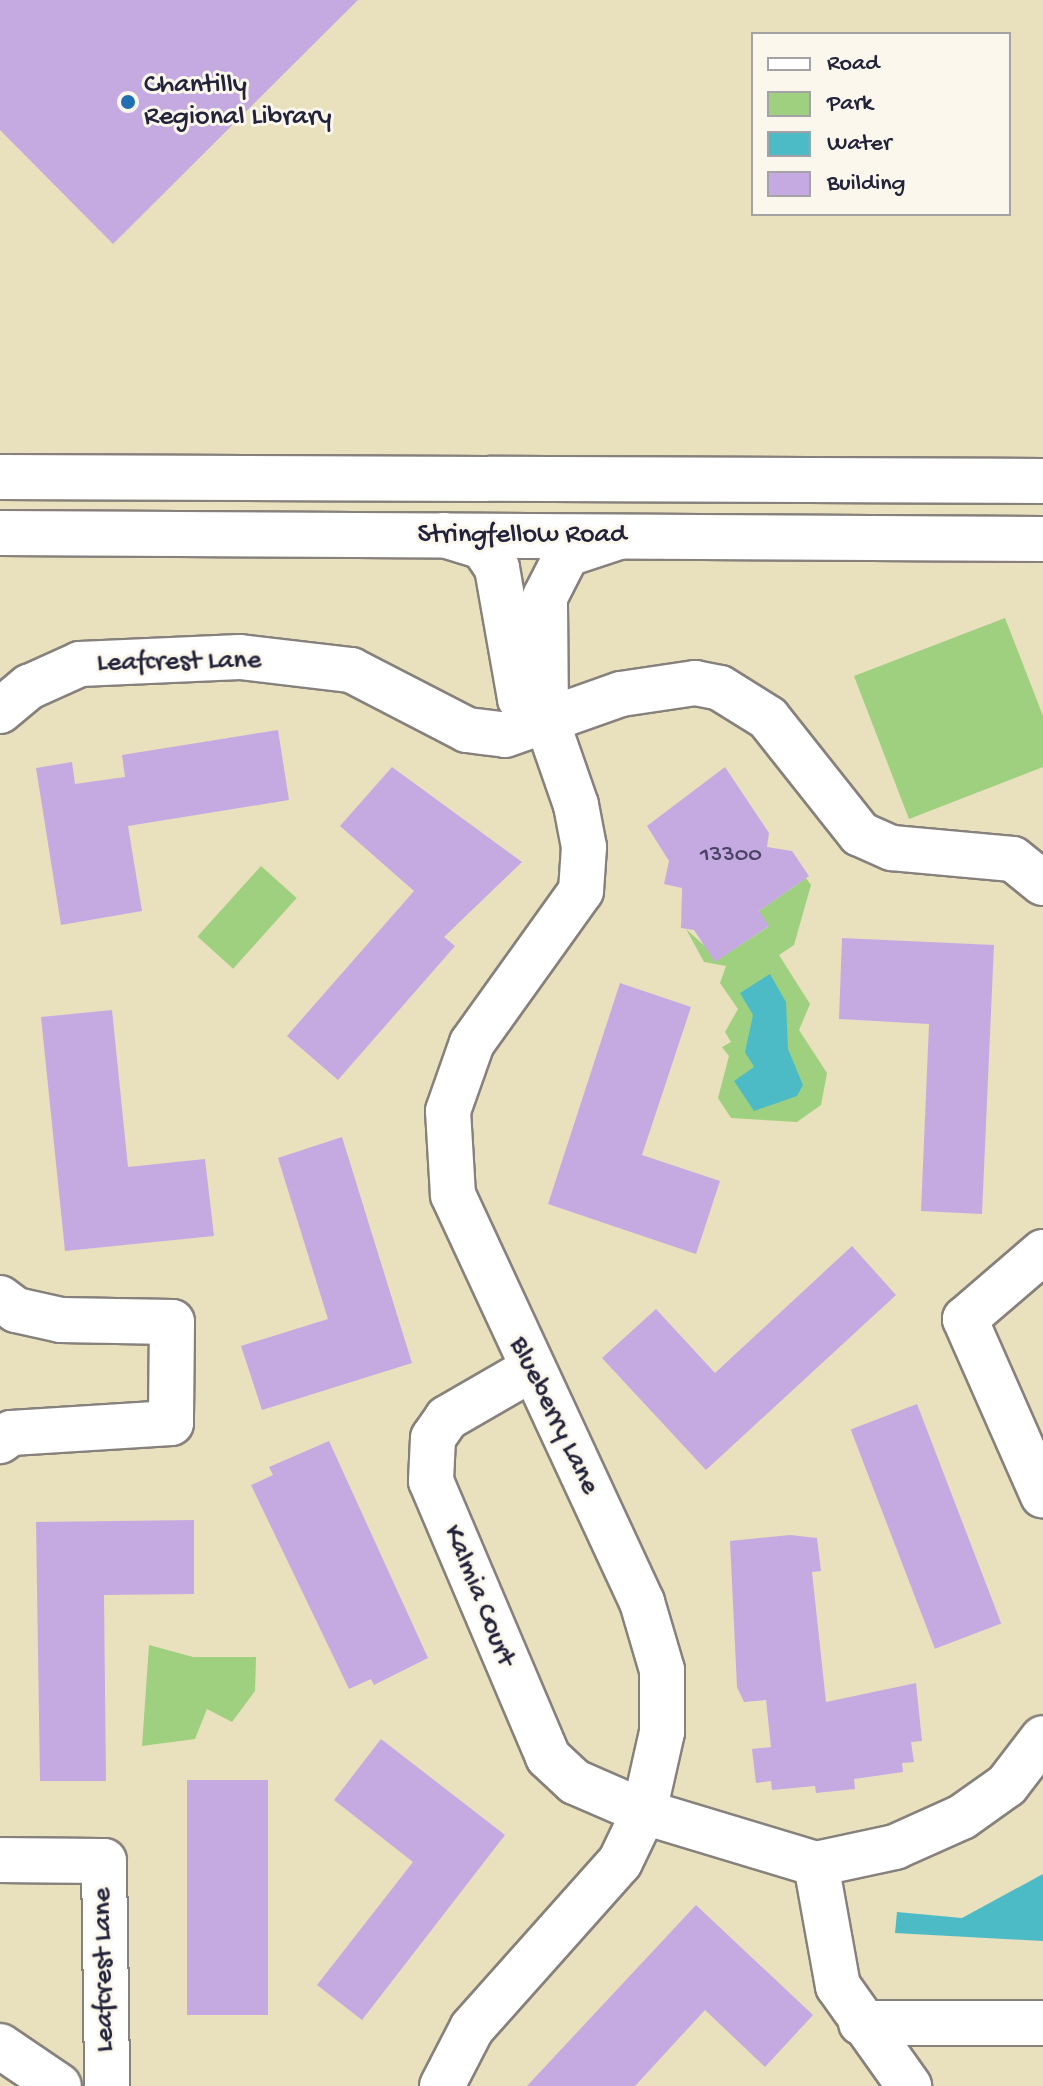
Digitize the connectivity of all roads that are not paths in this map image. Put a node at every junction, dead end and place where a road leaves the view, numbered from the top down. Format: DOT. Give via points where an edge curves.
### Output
graph roads {
  1 [pos="0,477"];
  2 [pos="1043,481"];
  3 [pos="0,533"];
  4 [pos="444,535"];
  5 [pos="626,536"];
  6 [pos="1043,539"];
  7 [pos="0,711"];
  8 [pos="546,719"];
  9 [pos="1043,883"];
  10 [pos="1043,1252"];
  11 [pos="0,1298"];
  12 [pos="530,1370"];
  13 [pos="0,1441"];
  14 [pos="1043,1496"];
  15 [pos="1043,1738"];
  16 [pos="644,1812"];
  17 [pos="0,1860"];
  18 [pos="816,1864"];
  19 [pos="861,2023"];
  20 [pos="1043,2023"];
  21 [pos="0,2046"];
  22 [pos="59,2086"];
  23 [pos="107,2086"];
  24 [pos="442,2086"];
  25 [pos="909,2086"];
  1 -- 2 [label="street, Stringfellow Road"];
  3 -- 4 [label="street, Stringfellow Road"];
  4 -- 5 [label="street, Stringfellow Road"];
  4 -- 8 [label="street, Blueberry Lane" via="483,547 497,568 520,699"];
  5 -- 6 [label="street, Stringfellow Road"];
  5 -- 8 [label="street, Blueberry Lane" via="567,554 546,589"];
  7 -- 8 [label="street, Leafcrest Lane" via="29,687 80,664 240,657 351,670 467,730 505,735"];
  8 -- 9 [label="street, Leafcrest Lane" via="658,687 720,688 791,741 860,834 892,848 1013,859"];
  8 -- 12 [label="street, Blueberry Lane" via="576,805 584,847 581,891 472,1043 448,1111 453,1195"];
  10 -- 14 [label="street" via="965,1319"];
  11 -- 13 [label="street" via="16,1310 61,1320 172,1322 171,1423 11,1433"];
  12 -- 16 [label="street, Blueberry Lane" via="642,1602 662,1670 662,1732"];
  12 -- 16 [label="street, Kalmia Court" via="447,1418 433,1438 431,1481 548,1757 575,1782"];
  15 -- 18 [label="street" via="1007,1785 962,1817 895,1847"];
  16 -- 18 [label="street, Kalmia Court"];
  16 -- 24 [label="street, Blueberry Lane" via="620,1862 472,2028"];
  17 -- 23 [label="street, Leafcrest Lane" via="104,1861"];
  18 -- 19 [label="street" via="838,1986"];
  19 -- 20 [label="street"];
  19 -- 25 [label="street"];
  21 -- 22 [label="street"];
}
